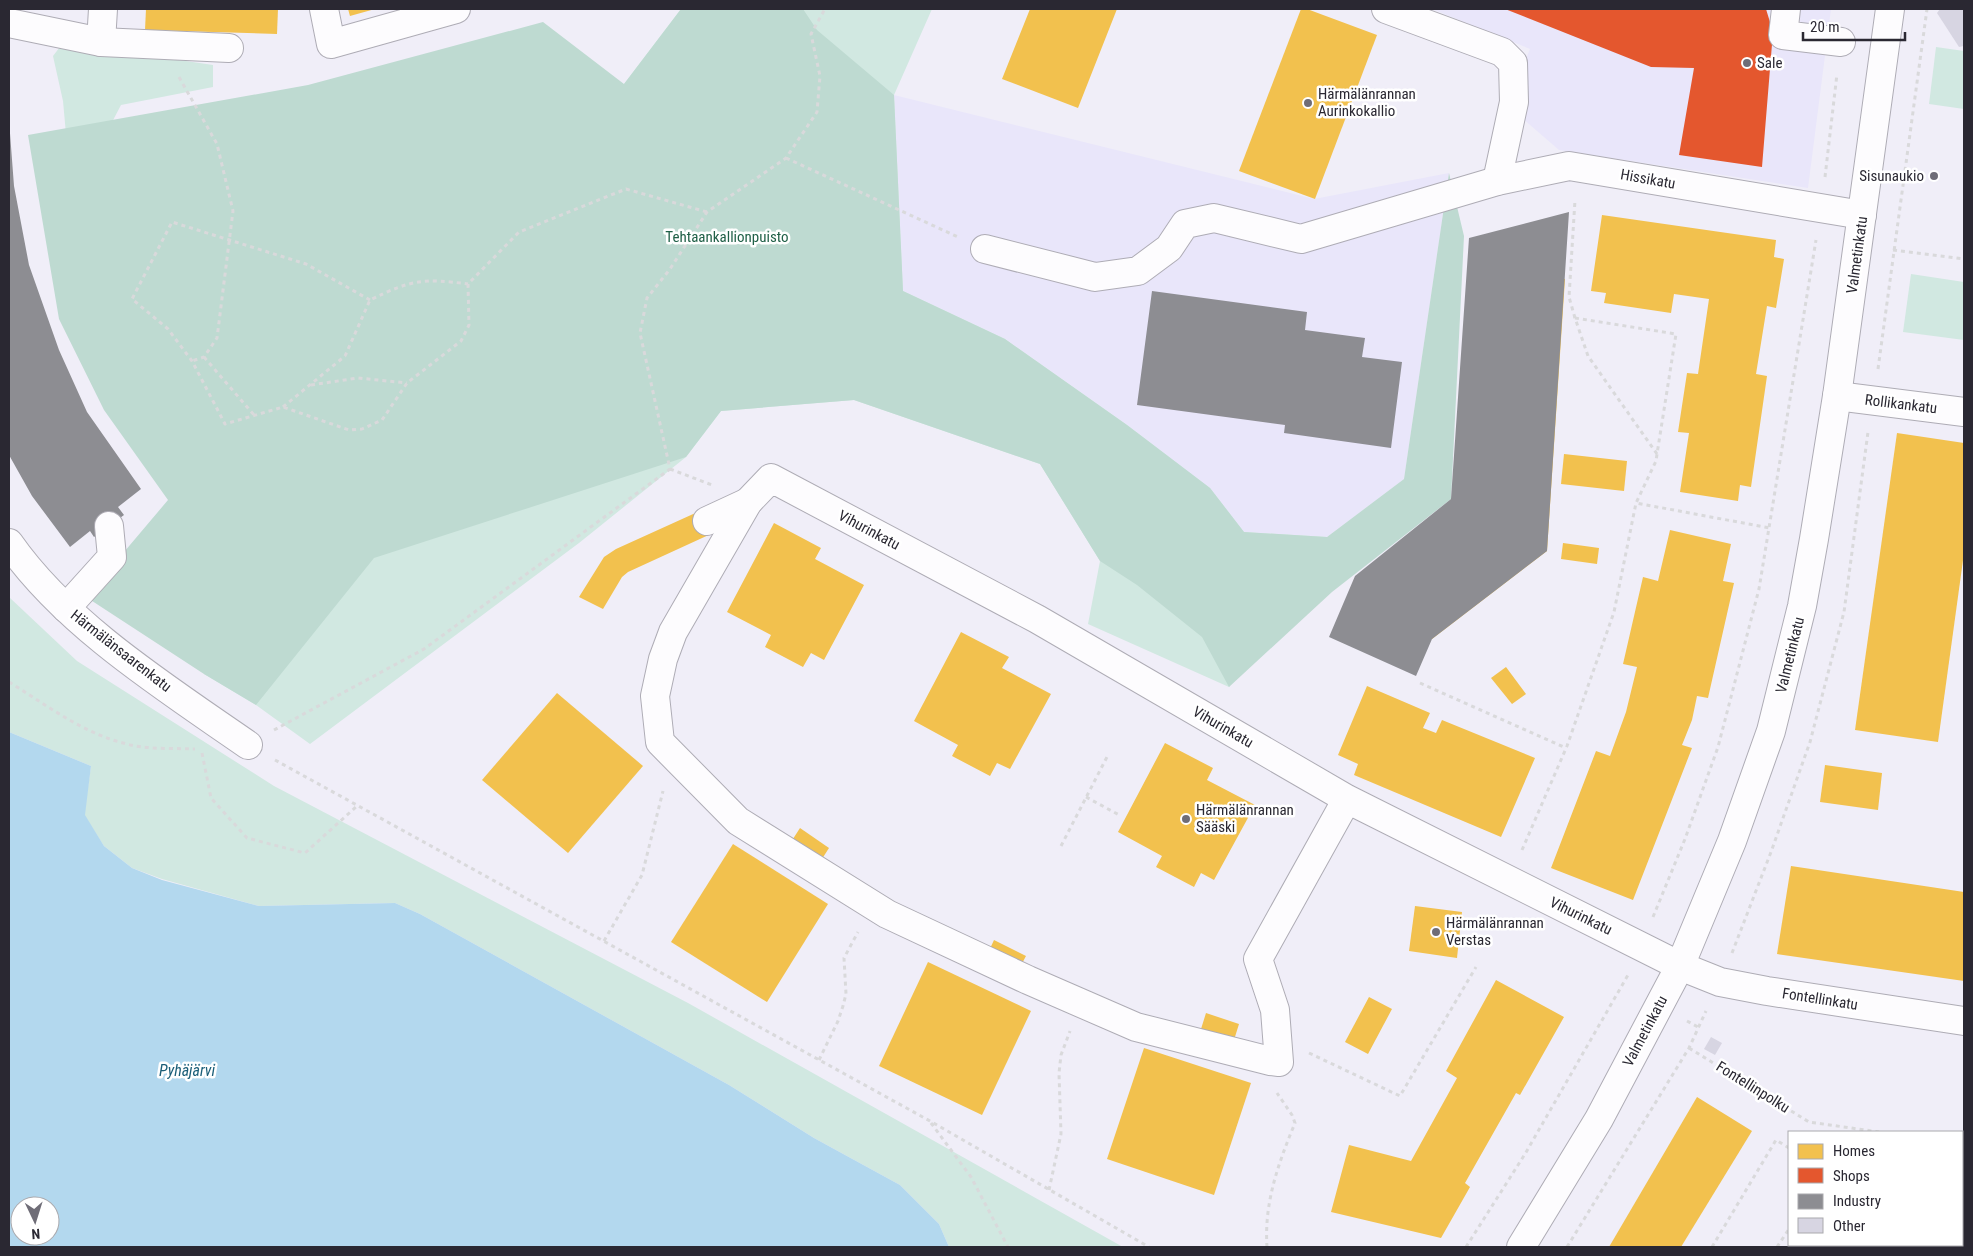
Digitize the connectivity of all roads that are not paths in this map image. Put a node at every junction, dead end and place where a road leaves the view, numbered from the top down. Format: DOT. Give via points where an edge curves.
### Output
graph roads {
  1 [pos="103,9"];
  2 [pos="324,9"];
  3 [pos="456,9"];
  4 [pos="1386,9"];
  5 [pos="1786,9"];
  6 [pos="1890,9"];
  7 [pos="9,23"];
  8 [pos="101,42"];
  9 [pos="1841,42"];
  10 [pos="229,48"];
  11 [pos="1497,181"];
  12 [pos="1862,215"];
  13 [pos="986,249"];
  14 [pos="1837,396"];
  15 [pos="1964,412"];
  16 [pos="748,502"];
  17 [pos="707,521"];
  18 [pos="109,526"];
  19 [pos="9,542"];
  20 [pos="66,608"];
  21 [pos="252,747"];
  22 [pos="1347,800"];
  23 [pos="1680,966"];
  24 [pos="1964,1021"];
  25 [pos="1521,1247"];
  1 -- 8 [label="street"];
  2 -- 3 [label="street" via="331,44"];
  4 -- 11 [label="street" via="1502,52 1513,63 1514,102"];
  5 -- 9 [label="street" via="1783,35"];
  6 -- 12 [label="street, Valmetinkatu"];
  7 -- 8 [label="street"];
  8 -- 10 [label="street"];
  11 -- 12 [label="street, Hissikatu" via="1568,166"];
  11 -- 13 [label="street, Hissikatu" via="1301,239 1214,218 1185,224 1169,248 1138,271 1095,277"];
  12 -- 14 [label="street, Valmetinkatu"];
  14 -- 15 [label="street, Rollikankatu"];
  14 -- 23 [label="street, Valmetinkatu" via="1802,606 1771,731 1732,841"];
  16 -- 17 [label="street"];
  16 -- 22 [label="street, Vihurinkatu" via="771,478 1037,619"];
  16 -- 22 [label="street" via="675,630 663,659 655,696 660,742 738,822 877,907 1019,976 1136,1027 1274,1049 1274,1010 1258,959"];
  18 -- 20 [label="street" via="112,557"];
  19 -- 20 [label="street, Härmälänsaarenkatu" via="21,561"];
  20 -- 21 [label="street, Härmälänsaarenkatu" via="141,670"];
  22 -- 23 [label="street, Vihurinkatu"];
  23 -- 24 [label="street, Fontellinkatu" via="1720,982"];
  23 -- 25 [label="street, Valmetinkatu" via="1599,1118"];
}
